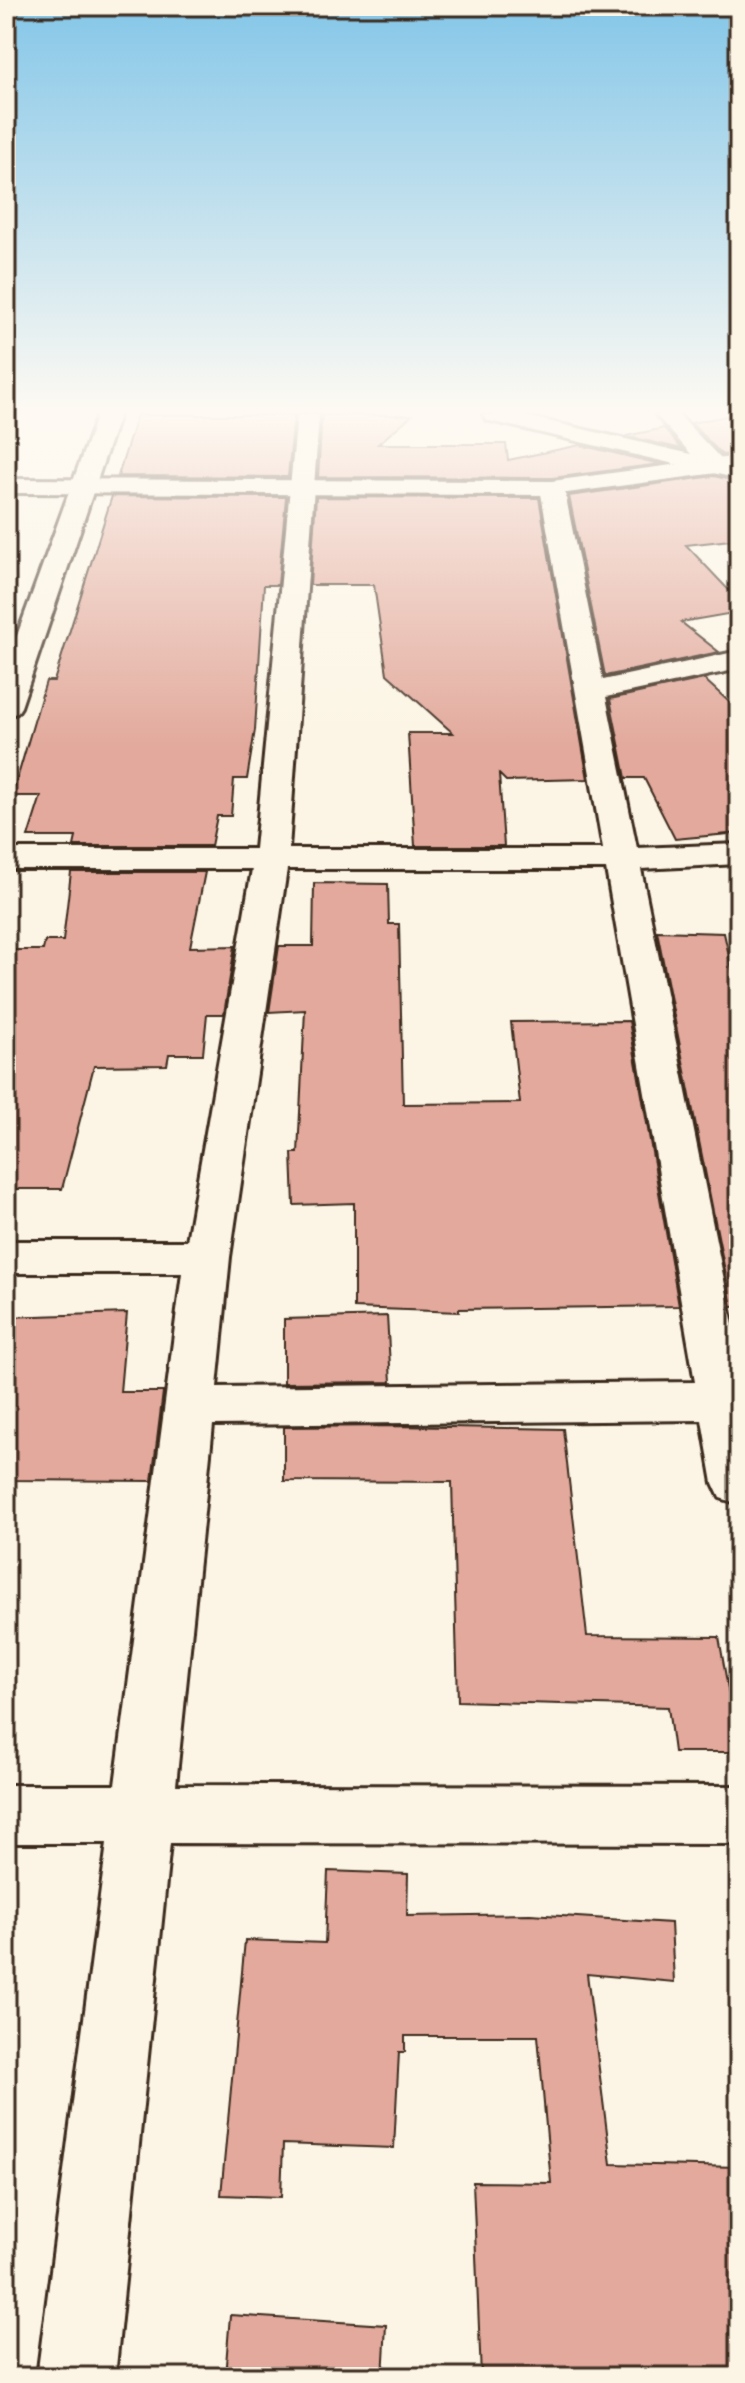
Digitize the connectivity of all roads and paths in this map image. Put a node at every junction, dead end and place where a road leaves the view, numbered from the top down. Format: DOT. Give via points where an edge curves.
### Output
graph roads {
  1 [pos="65,526"];
  2 [pos="301,526"];
  3 [pos="559,526"];
  4 [pos="15,655"];
  5 [pos="739,660"];
  6 [pos="590,691"];
  7 [pos="6,707"];
  8 [pos="739,854"];
  9 [pos="6,859"];
  10 [pos="624,859"];
  11 [pos="271,860"];
  12 [pos="6,1257"];
  13 [pos="207,1257"];
  14 [pos="724,1401"];
  15 [pos="190,1406"];
  16 [pos="739,1483"];
  17 [pos="6,1814"];
  18 [pos="142,1814"];
  19 [pos="739,1815"];
  20 [pos="76,2377"];
  1 -- 4 [label="street"];
  2 -- 11 [label="street"];
  3 -- 6 [label="street"];
  4 -- 7 [label="street"];
  5 -- 6 [label="street"];
  6 -- 10 [label="street"];
  8 -- 10 [label="street"];
  9 -- 11 [label="street"];
  10 -- 11 [label="street"];
  10 -- 14 [label="street"];
  11 -- 13 [label="street"];
  12 -- 13 [label="street"];
  13 -- 15 [label="street"];
  14 -- 15 [label="street"];
  14 -- 16 [label="street"];
  15 -- 18 [label="street"];
  17 -- 18 [label="street"];
  18 -- 19 [label="street"];
  18 -- 20 [label="street"];
}
